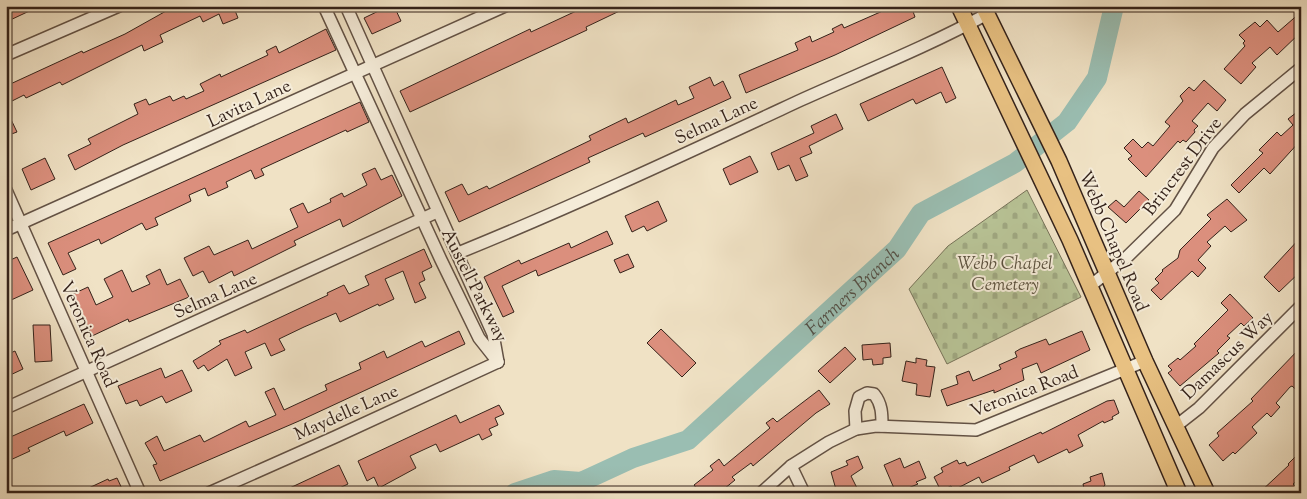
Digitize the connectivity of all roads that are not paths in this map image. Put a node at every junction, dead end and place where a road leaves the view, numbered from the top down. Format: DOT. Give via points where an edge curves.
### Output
graph roads {
  1 [pos="119,6"];
  2 [pos="324,6"];
  3 [pos="346,6"];
  4 [pos="505,6"];
  5 [pos="959,6"];
  6 [pos="985,10"];
  7 [pos="968,25"];
  8 [pos="6,55"];
  9 [pos="373,66"];
  10 [pos="1301,68"];
  11 [pos="354,73"];
  12 [pos="6,190"];
  13 [pos="438,212"];
  14 [pos="423,220"];
  15 [pos="21,224"];
  16 [pos="6,230"];
  17 [pos="458,253"];
  18 [pos="1108,272"];
  19 [pos="1090,286"];
  20 [pos="1301,306"];
  21 [pos="1145,360"];
  22 [pos="498,362"];
  23 [pos="1126,368"];
  24 [pos="87,370"];
  25 [pos="6,408"];
  26 [pos="882,426"];
  27 [pos="1176,426"];
  28 [pos="856,429"];
  29 [pos="791,466"];
  30 [pos="140,493"];
  31 [pos="209,493"];
  32 [pos="761,493"];
  33 [pos="804,493"];
  34 [pos="1179,493"];
  35 [pos="1207,493"];
  1 -- 8 [label="street"];
  2 -- 11 [label="street, Austell Parkway"];
  3 -- 9 [label="street, Austell Parkway"];
  4 -- 9 [label="street, Lavita Lane"];
  5 -- 7 [label="main road"];
  6 -- 7 [label="street, Selma Lane"];
  6 -- 18 [label="main road, Webb Chapel Road" via="1059,161"];
  7 -- 17 [label="street, Selma Lane" via="561,212"];
  7 -- 19 [label="main road"];
  9 -- 11 [label="street, Lavita Lane"];
  9 -- 13 [label="street, Austell Parkway"];
  10 -- 18 [label="street, Brincrest Drive" via="1245,114 1213,148 1175,210 1127,258"];
  11 -- 14 [label="street, Austell Parkway"];
  11 -- 15 [label="street, Lavita Lane"];
  12 -- 15 [label="street, Veronica Road"];
  13 -- 14 [label="street, Selma Lane"];
  13 -- 17 [label="street, Austell Parkway"];
  14 -- 22 [label="street, Austell Parkway" via="479,338"];
  14 -- 24 [label="street, Selma Lane"];
  15 -- 16 [label="street, Lavita Lane"];
  15 -- 24 [label="street, Veronica Road"];
  17 -- 22 [label="street, Austell Parkway" via="493,334"];
  18 -- 19 [label="street, Brincrest Drive"];
  18 -- 21 [label="main road, Webb Chapel Road"];
  19 -- 23 [label="main road"];
  20 -- 27 [label="street, Damascus Way" via="1199,408"];
  21 -- 23 [label="street, Veronica Road"];
  21 -- 27 [label="main road, Webb Chapel Road"];
  22 -- 31 [label="street, Maydelle Lane"];
  23 -- 26 [label="street, Veronica Road" via="976,430"];
  23 -- 34 [label="main road"];
  24 -- 25 [label="street, Selma Lane"];
  24 -- 30 [label="street, Veronica Road"];
  26 -- 28 [label="street, Veronica Road"];
  26 -- 28 [label="street" via="879,400 874,394 867,393 859,397 855,411"];
  27 -- 35 [label="main road, Webb Chapel Road"];
  28 -- 29 [label="street, Veronica Road"];
  29 -- 32 [label="street, Veronica Road"];
  29 -- 33 [label="street"];
}
